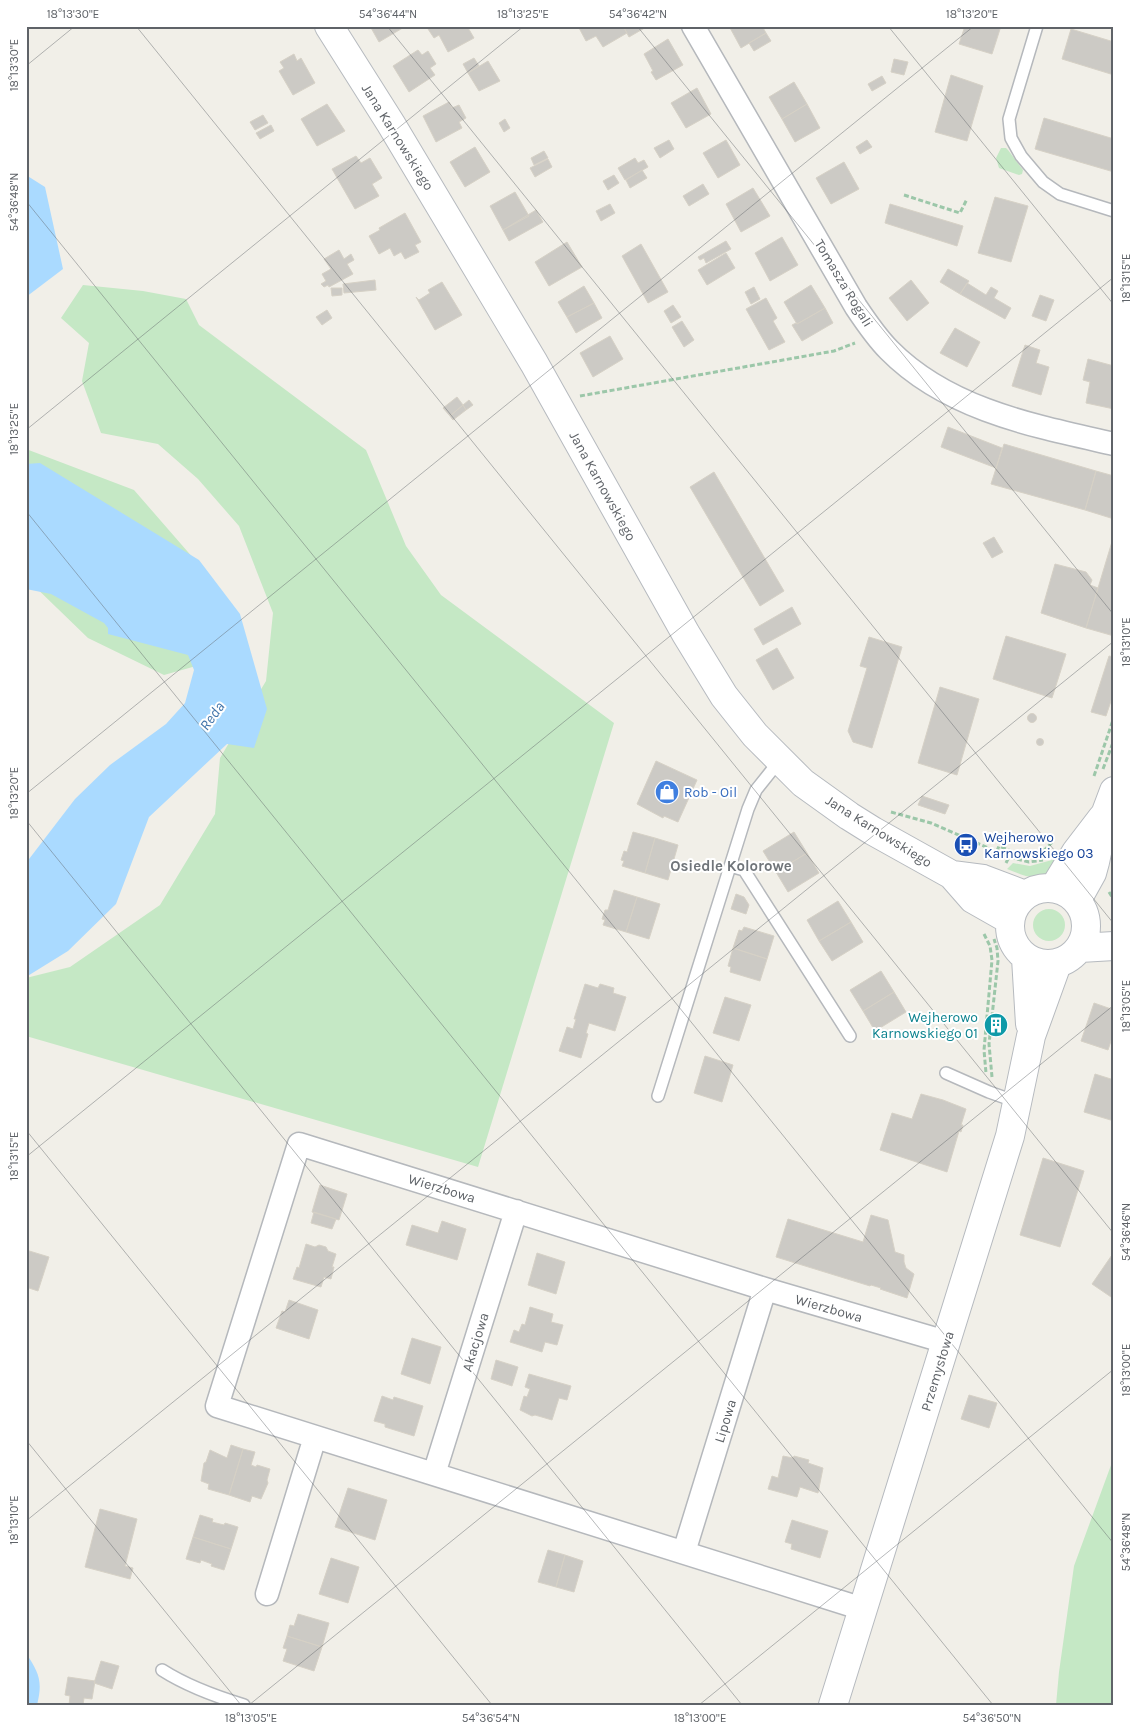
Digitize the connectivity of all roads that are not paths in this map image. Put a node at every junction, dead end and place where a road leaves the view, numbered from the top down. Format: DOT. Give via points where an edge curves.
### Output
graph roads {
  1 [pos="329,26"];
  2 [pos="693,26"];
  3 [pos="1037,26"];
  4 [pos="1114,211"];
  5 [pos="1114,444"];
  6 [pos="780,760"];
  7 [pos="1104,789"];
  8 [pos="730,866"];
  9 [pos="952,875"];
  10 [pos="1025,895"];
  11 [pos="1072,902"];
  12 [pos="1001,928"];
  13 [pos="1114,928"];
  14 [pos="1114,946"];
  15 [pos="1080,948"];
  16 [pos="1026,958"];
  17 [pos="1057,964"];
  18 [pos="850,1036"];
  19 [pos="1031,1036"];
  20 [pos="946,1073"];
  21 [pos="658,1096"];
  22 [pos="1001,1096"];
  23 [pos="516,1210"];
  24 [pos="765,1290"];
  25 [pos="946,1342"];
  26 [pos="315,1437"];
  27 [pos="434,1474"];
  28 [pos="684,1552"];
  29 [pos="266,1594"];
  30 [pos="863,1609"];
  31 [pos="162,1670"];
  32 [pos="244,1705"];
  33 [pos="834,1705"];
  1 -- 6 [label="main road, Jana Karnowskiego" via="470,254 724,696"];
  2 -- 5 [label="street, Tomasza Rogali" via="856,308 888,350 939,388 967,403 1016,420"];
  3 -- 4 [label="lane" via="1009,119 1011,138 1043,182 1060,194"];
  6 -- 8 [label="lane" via="756,790"];
  6 -- 9 [label="main road, Jana Karnowskiego" via="803,783 849,816"];
  7 -- 11 [label="main road" via="1092,873"];
  8 -- 18 [label="lane" via="744,870"];
  8 -- 21 [label="lane"];
  9 -- 10 [label="main road, Jana Karnowskiego" via="984,879"];
  9 -- 12 [label="main road, Jana Karnowskiego"];
  10 -- 11 [label="main road" via="1039,889"];
  10 -- 12 [label="main road"];
  11 -- 13 [label="main road"];
  11 -- 15 [label="main road" via="1086,934"];
  12 -- 16 [label="main road" via="1010,934 1016,948"];
  14 -- 15 [label="main road"];
  15 -- 17 [label="main road"];
  16 -- 17 [label="main road" via="1041,964"];
  16 -- 19 [label="main road, Przemysłowa"];
  17 -- 19 [label="main road, Przemysłowa"];
  19 -- 22 [label="main road, Przemysłowa"];
  20 -- 22 [label="lane"];
  22 -- 25 [label="main road, Przemysłowa" via="1010,1136"];
  23 -- 24 [label="street, Wierzbowa"];
  23 -- 26 [label="street, Wierzbowa" via="299,1144 218,1406"];
  23 -- 27 [label="street, Akacjowa"];
  24 -- 25 [label="street, Wierzbowa"];
  24 -- 28 [label="street, Lipowa"];
  25 -- 30 [label="main road, Przemysłowa"];
  26 -- 27 [label="street, Wierzbowa"];
  26 -- 29 [label="street"];
  27 -- 28 [label="street, Wierzbowa"];
  28 -- 30 [label="street, Wierzbowa"];
  30 -- 33 [label="main road, Przemysłowa"];
  31 -- 32 [label="lane" via="210,1695"];
}
